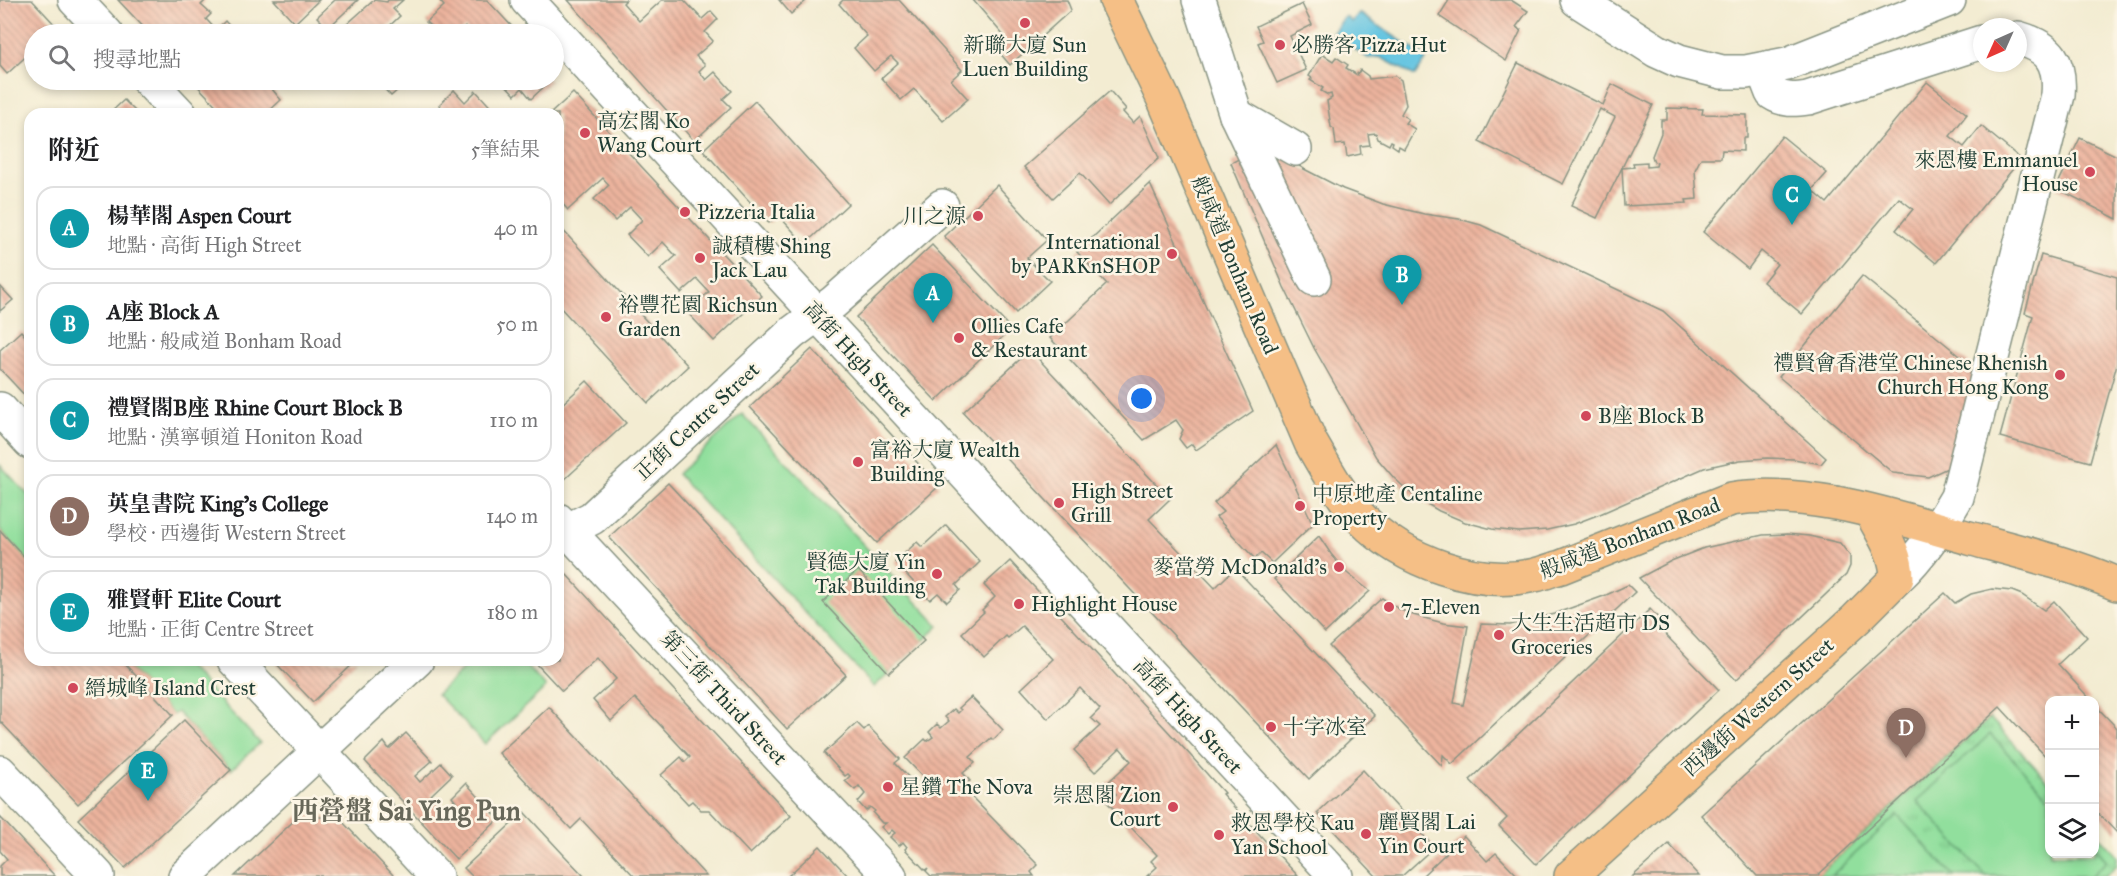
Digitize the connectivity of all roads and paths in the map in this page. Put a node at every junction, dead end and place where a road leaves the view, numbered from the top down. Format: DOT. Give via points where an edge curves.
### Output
graph roads {
  1 [pos="75,0"];
  2 [pos="527,0"];
  3 [pos="1116,0"];
  4 [pos="1199,0"];
  5 [pos="1577,0"];
  6 [pos="1949,0"];
  7 [pos="98,24"];
  8 [pos="549,24"];
  9 [pos="564,40"];
  10 [pos="2027,40"];
  11 [pos="1973,45"];
  12 [pos="1763,70"];
  13 [pos="157,90"];
  14 [pos="174,108"];
  15 [pos="1236,115"];
  16 [pos="1295,149"];
  17 [pos="942,206"];
  18 [pos="1314,279"];
  19 [pos="817,314"];
  20 [pos="0,410"];
  21 [pos="24,436"];
  22 [pos="1870,512"];
  23 [pos="564,528"];
  24 [pos="1938,529"];
  25 [pos="564,532"];
  26 [pos="1897,578"];
  27 [pos="2117,584"];
  28 [pos="240,666"];
  29 [pos="411,666"];
  30 [pos="319,751"];
  31 [pos="0,772"];
  32 [pos="98,876"];
  33 [pos="185,876"];
  34 [pos="435,876"];
  35 [pos="890,876"];
  36 [pos="1336,876"];
  37 [pos="1570,876"];
  1 -- 7 [label="street"];
  2 -- 8 [label="street, 高街 High Street"];
  3 -- 22 [label="main road, 般咸道 Bonham Road" via="1164,100 1311,442 1327,472 1362,518 1402,551 1471,575 1505,578 1561,567 1731,500 1783,497"];
  4 -- 15 [label="street"];
  5 -- 12 [label="street" via="1679,61 1722,72"];
  6 -- 12 [label="street"];
  9 -- 19 [label="street, 高街 High Street"];
  10 -- 24 [label="street, 西邊街 Western Street" via="2052,57 2057,68 2058,95 1957,497"];
  11 -- 12 [label="street" via="1797,100 1772,93"];
  13 -- 14 [label="street"];
  15 -- 16 [label="street"];
  15 -- 18 [label="street"];
  17 -- 19 [label="street, 正街 Centre Street"];
  19 -- 23 [label="street, 正街 Centre Street" via="592,519"];
  19 -- 36 [label="street, 高街 High Street"];
  20 -- 21 [label="street"];
  22 -- 24 [label="main road, 般咸道 Bonham Road"];
  22 -- 26 [label="main road" via="1892,552"];
  24 -- 26 [label="street, 西邊街 Western Street"];
  24 -- 27 [label="main road, 般咸道 Bonham Road" via="2073,567"];
  25 -- 35 [label="street, 第三街 Third Street"];
  26 -- 37 [label="main road, 西邊街 Western Street"];
  28 -- 30 [label="street"];
  29 -- 30 [label="street"];
  30 -- 33 [label="street"];
  30 -- 34 [label="street"];
  31 -- 32 [label="street"];
}
